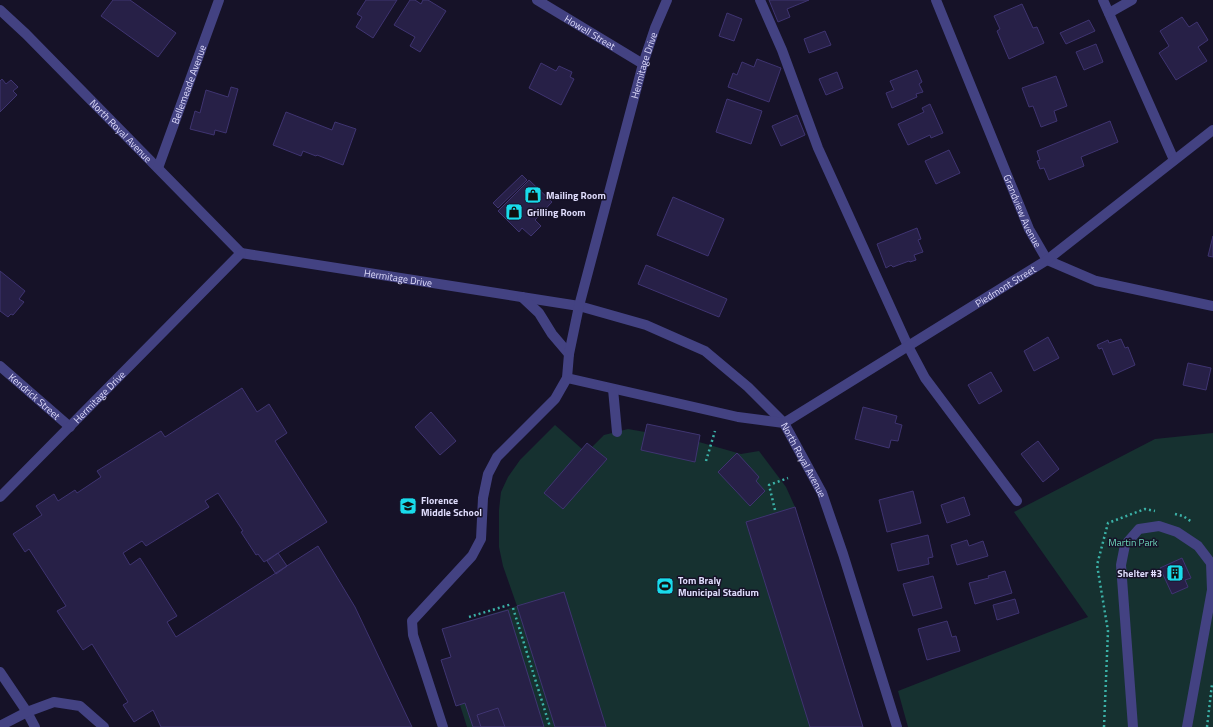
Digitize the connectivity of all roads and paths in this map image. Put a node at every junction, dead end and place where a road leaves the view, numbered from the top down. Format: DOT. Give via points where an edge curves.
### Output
graph roads {
  1 [pos="219,0"];
  2 [pos="537,0"];
  3 [pos="667,0"];
  4 [pos="760,0"];
  5 [pos="936,0"];
  6 [pos="1103,0"];
  7 [pos="1132,0"];
  8 [pos="0,10"];
  9 [pos="1109,13"];
  10 [pos="643,64"];
  11 [pos="1213,130"];
  12 [pos="1174,160"];
  13 [pos="158,168"];
  14 [pos="241,253"];
  15 [pos="1047,260"];
  16 [pos="522,297"];
  17 [pos="579,306"];
  18 [pos="1213,306"];
  19 [pos="908,346"];
  20 [pos="569,354"];
  21 [pos="0,366"];
  22 [pos="567,378"];
  23 [pos="613,389"];
  24 [pos="784,423"];
  25 [pos="70,427"];
  26 [pos="715,431"];
  27 [pos="617,432"];
  28 [pos="706,461"];
  29 [pos="788,478"];
  30 [pos="0,497"];
  31 [pos="1017,501"];
  32 [pos="775,510"];
  33 [pos="469,617"];
  34 [pos="0,672"];
  35 [pos="1212,681"];
  36 [pos="27,712"];
  37 [pos="0,726"];
  38 [pos="35,727"];
  39 [pos="104,727"];
  40 [pos="443,727"];
  41 [pos="550,727"];
  42 [pos="897,727"];
  43 [pos="1133,727"];
  44 [pos="1187,727"];
  45 [pos="1207,727"];
  1 -- 13 [label="street, Bellemeade Avenue"];
  2 -- 10 [label="street, Howell Street"];
  3 -- 10 [label="street, Hermitage Drive"];
  4 -- 19 [label="street" via="782,50 818,148"];
  5 -- 15 [label="street, Grandview Avenue" via="1029,229"];
  6 -- 9 [label="street"];
  7 -- 9 [label="street"];
  8 -- 13 [label="street, North Royal Avenue"];
  9 -- 12 [label="street"];
  10 -- 17 [label="street, Hermitage Drive"];
  11 -- 12 [label="street, Piedmont Street"];
  12 -- 15 [label="street, Piedmont Street"];
  13 -- 14 [label="street, North Royal Avenue"];
  14 -- 16 [label="street, Hermitage Drive"];
  14 -- 25 [label="street, Hermitage Drive"];
  15 -- 18 [label="street" via="1096,280"];
  15 -- 19 [label="street, Piedmont Street"];
  16 -- 17 [label="street, Hermitage Drive"];
  16 -- 20 [label="street" via="539,313"];
  17 -- 20 [label="street"];
  17 -- 24 [label="street, North Royal Avenue" via="646,325 705,351 748,387"];
  19 -- 24 [label="street, Piedmont Street"];
  19 -- 31 [label="street" via="924,378"];
  20 -- 22 [label="street"];
  21 -- 25 [label="street, Kendrick Street"];
  22 -- 23 [label="street"];
  22 -- 40 [label="street" via="555,398 498,457 488,474 483,498 481,539 472,556 412,621 413,635"];
  23 -- 24 [label="street" via="738,417"];
  23 -- 27 [label="street"];
  24 -- 42 [label="street, North Royal Avenue" via="822,493"];
  25 -- 30 [label="street, Hermitage Drive"];
  26 -- 28 [label="path"];
  29 -- 32 [label="path" via="769,485"];
  33 -- 41 [label="path" via="512,606"];
  34 -- 36 [label="street"];
  35 -- 45 [label="path"];
  36 -- 37 [label="street"];
  36 -- 38 [label="street"];
  36 -- 39 [label="street" via="54,702 80,706"];
  43 -- 44 [label="street" via="1122,566 1124,545 1139,529 1159,526 1177,532 1198,546 1212,564 1212,590"];
}
